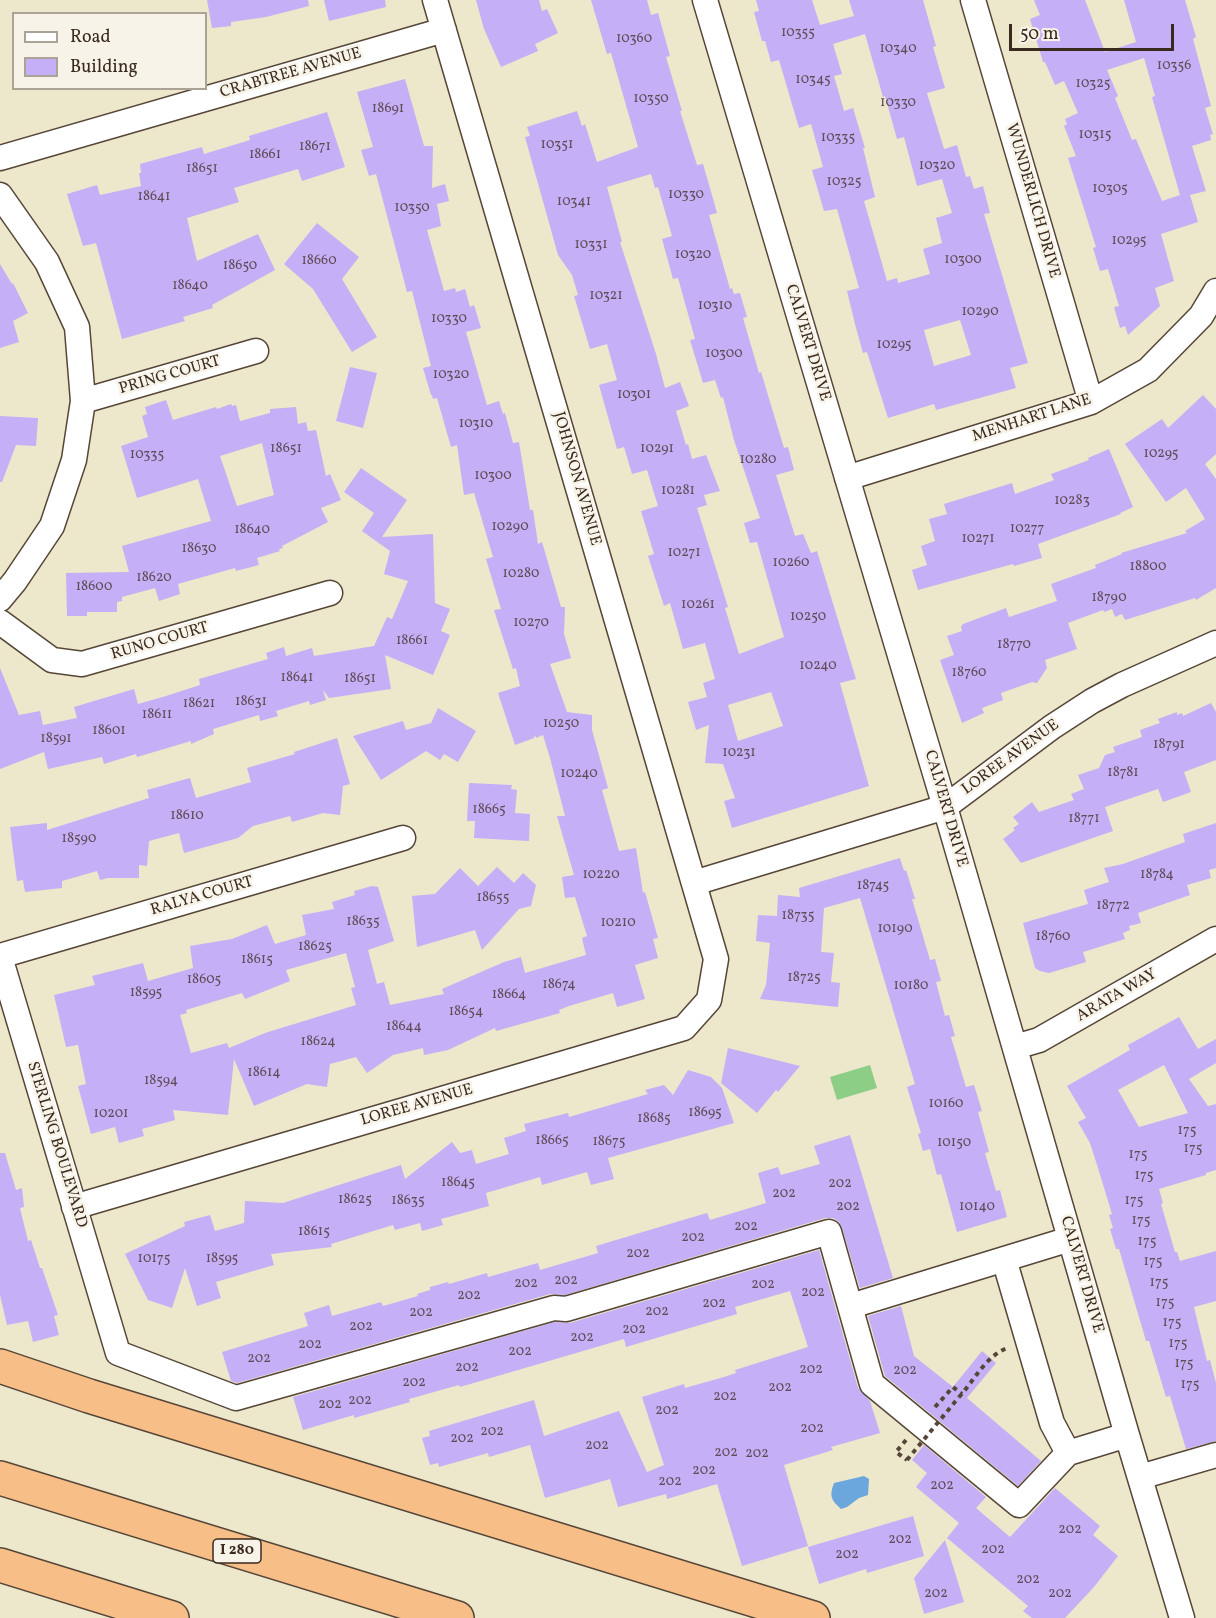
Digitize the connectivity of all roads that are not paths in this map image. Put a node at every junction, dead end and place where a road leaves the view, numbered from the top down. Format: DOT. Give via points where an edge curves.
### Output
graph roads {
  1 [pos="435,0"];
  2 [pos="705,0"];
  3 [pos="973,0"];
  4 [pos="444,30"];
  5 [pos="0,158"];
  6 [pos="0,195"];
  7 [pos="1216,291"];
  8 [pos="256,351"];
  9 [pos="83,401"];
  10 [pos="1091,402"];
  11 [pos="847,478"];
  12 [pos="330,593"];
  13 [pos="0,598"];
  14 [pos="0,622"];
  15 [pos="1216,643"];
  16 [pos="945,807"];
  17 [pos="403,838"];
  18 [pos="694,883"];
  19 [pos="1216,939"];
  20 [pos="0,956"];
  21 [pos="716,958"];
  22 [pos="1015,1047"];
  23 [pos="74,1207"];
  24 [pos="1070,1239"];
  25 [pos="1004,1259"];
  26 [pos="850,1306"];
  27 [pos="0,1366"];
  28 [pos="1127,1435"];
  29 [pos="1068,1454"];
  30 [pos="1216,1455"];
  31 [pos="1140,1477"];
  32 [pos="9,1481"];
  33 [pos="0,1565"];
  34 [pos="172,1618"];
  35 [pos="457,1618"];
  36 [pos="813,1618"];
  37 [pos="1182,1618"];
  1 -- 4 [label="street, JOHNSON AVENUE"];
  2 -- 11 [label="street, CALVERT DRIVE"];
  3 -- 10 [label="street, WUNDERLICH DRIVE"];
  4 -- 5 [label="street, CRABTREE AVENUE"];
  4 -- 18 [label="street, JOHNSON AVENUE"];
  6 -- 9 [label="street" via="46,262 76,327"];
  7 -- 10 [label="street, MENHART LANE" via="1201,315 1148,370"];
  8 -- 9 [label="street, PRING COURT"];
  9 -- 13 [label="street" via="74,460 52,526"];
  10 -- 11 [label="street, MENHART LANE"];
  11 -- 16 [label="street, CALVERT DRIVE"];
  12 -- 14 [label="street, RUNO COURT" via="82,664 52,660"];
  15 -- 16 [label="street, LOREE AVENUE" via="1092,701"];
  16 -- 18 [label="street, LOREE AVENUE"];
  16 -- 22 [label="street, CALVERT DRIVE"];
  17 -- 20 [label="street, RALYA COURT"];
  18 -- 21 [label="street, JOHNSON AVENUE"];
  19 -- 22 [label="street, ARATA WAY" via="1039,1040"];
  20 -- 23 [label="street, STERLING BOULEVARD"];
  21 -- 23 [label="street, LOREE AVENUE" via="709,1000 684,1028"];
  22 -- 24 [label="street, CALVERT DRIVE"];
  23 -- 26 [label="street, STERLING BOULEVARD" via="118,1353 236,1398 554,1308 567,1309 829,1232"];
  24 -- 25 [label="street"];
  24 -- 28 [label="street, CALVERT DRIVE"];
  25 -- 26 [label="street"];
  25 -- 29 [label="street" via="1052,1423"];
  26 -- 29 [label="street" via="872,1384 1019,1505"];
  27 -- 36 [label="highway"];
  28 -- 29 [label="street"];
  28 -- 31 [label="street, CALVERT DRIVE"];
  30 -- 31 [label="street"];
  31 -- 37 [label="street, CALVERT DRIVE"];
  32 -- 35 [label="highway, I 280"];
  33 -- 34 [label="highway"];
}
